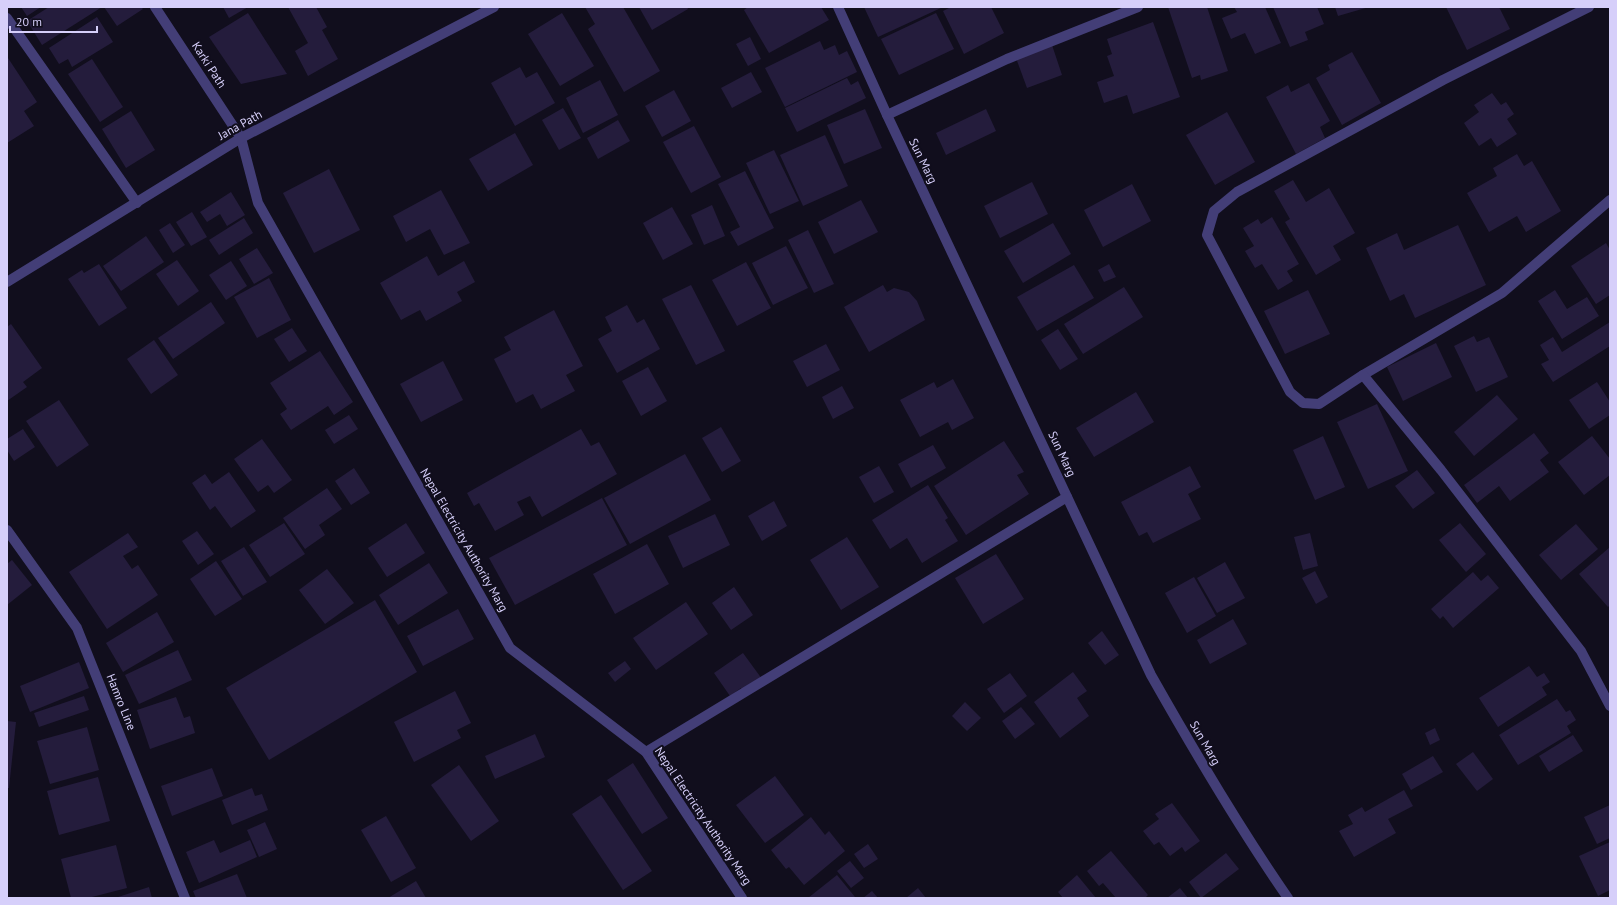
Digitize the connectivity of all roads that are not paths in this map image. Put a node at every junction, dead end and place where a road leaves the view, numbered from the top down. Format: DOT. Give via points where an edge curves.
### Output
graph roads {
  1 [pos="155,7"];
  2 [pos="494,7"];
  3 [pos="838,7"];
  4 [pos="1138,7"];
  5 [pos="1589,7"];
  6 [pos="7,18"];
  7 [pos="887,115"];
  8 [pos="241,138"];
  9 [pos="1610,200"];
  10 [pos="137,202"];
  11 [pos="7,282"];
  12 [pos="1362,374"];
  13 [pos="1067,497"];
  14 [pos="7,530"];
  15 [pos="1610,706"];
  16 [pos="646,752"];
  17 [pos="185,898"];
  18 [pos="742,898"];
  19 [pos="1288,898"];
  1 -- 8 [label="street, Karki Path"];
  2 -- 8 [label="street, Jana Path"];
  3 -- 7 [label="street, Sun Marg"];
  4 -- 7 [label="street" via="1007,59"];
  5 -- 12 [label="street" via="1443,80 1237,192 1214,211 1207,235 1290,392 1303,402 1319,404"];
  6 -- 10 [label="street"];
  7 -- 13 [label="street, Sun Marg"];
  8 -- 10 [label="street, Jana Path"];
  8 -- 16 [label="street, Nepal Electricity Authority Marg" via="258,203 510,648"];
  9 -- 12 [label="street" via="1502,293"];
  10 -- 11 [label="street, Jana Path"];
  12 -- 15 [label="street" via="1581,651"];
  13 -- 16 [label="street"];
  13 -- 19 [label="street, Sun Marg" via="1151,675 1199,760"];
  14 -- 17 [label="street, Hamro Line" via="77,628"];
  16 -- 18 [label="street, Nepal Electricity Authority Marg"];
}
